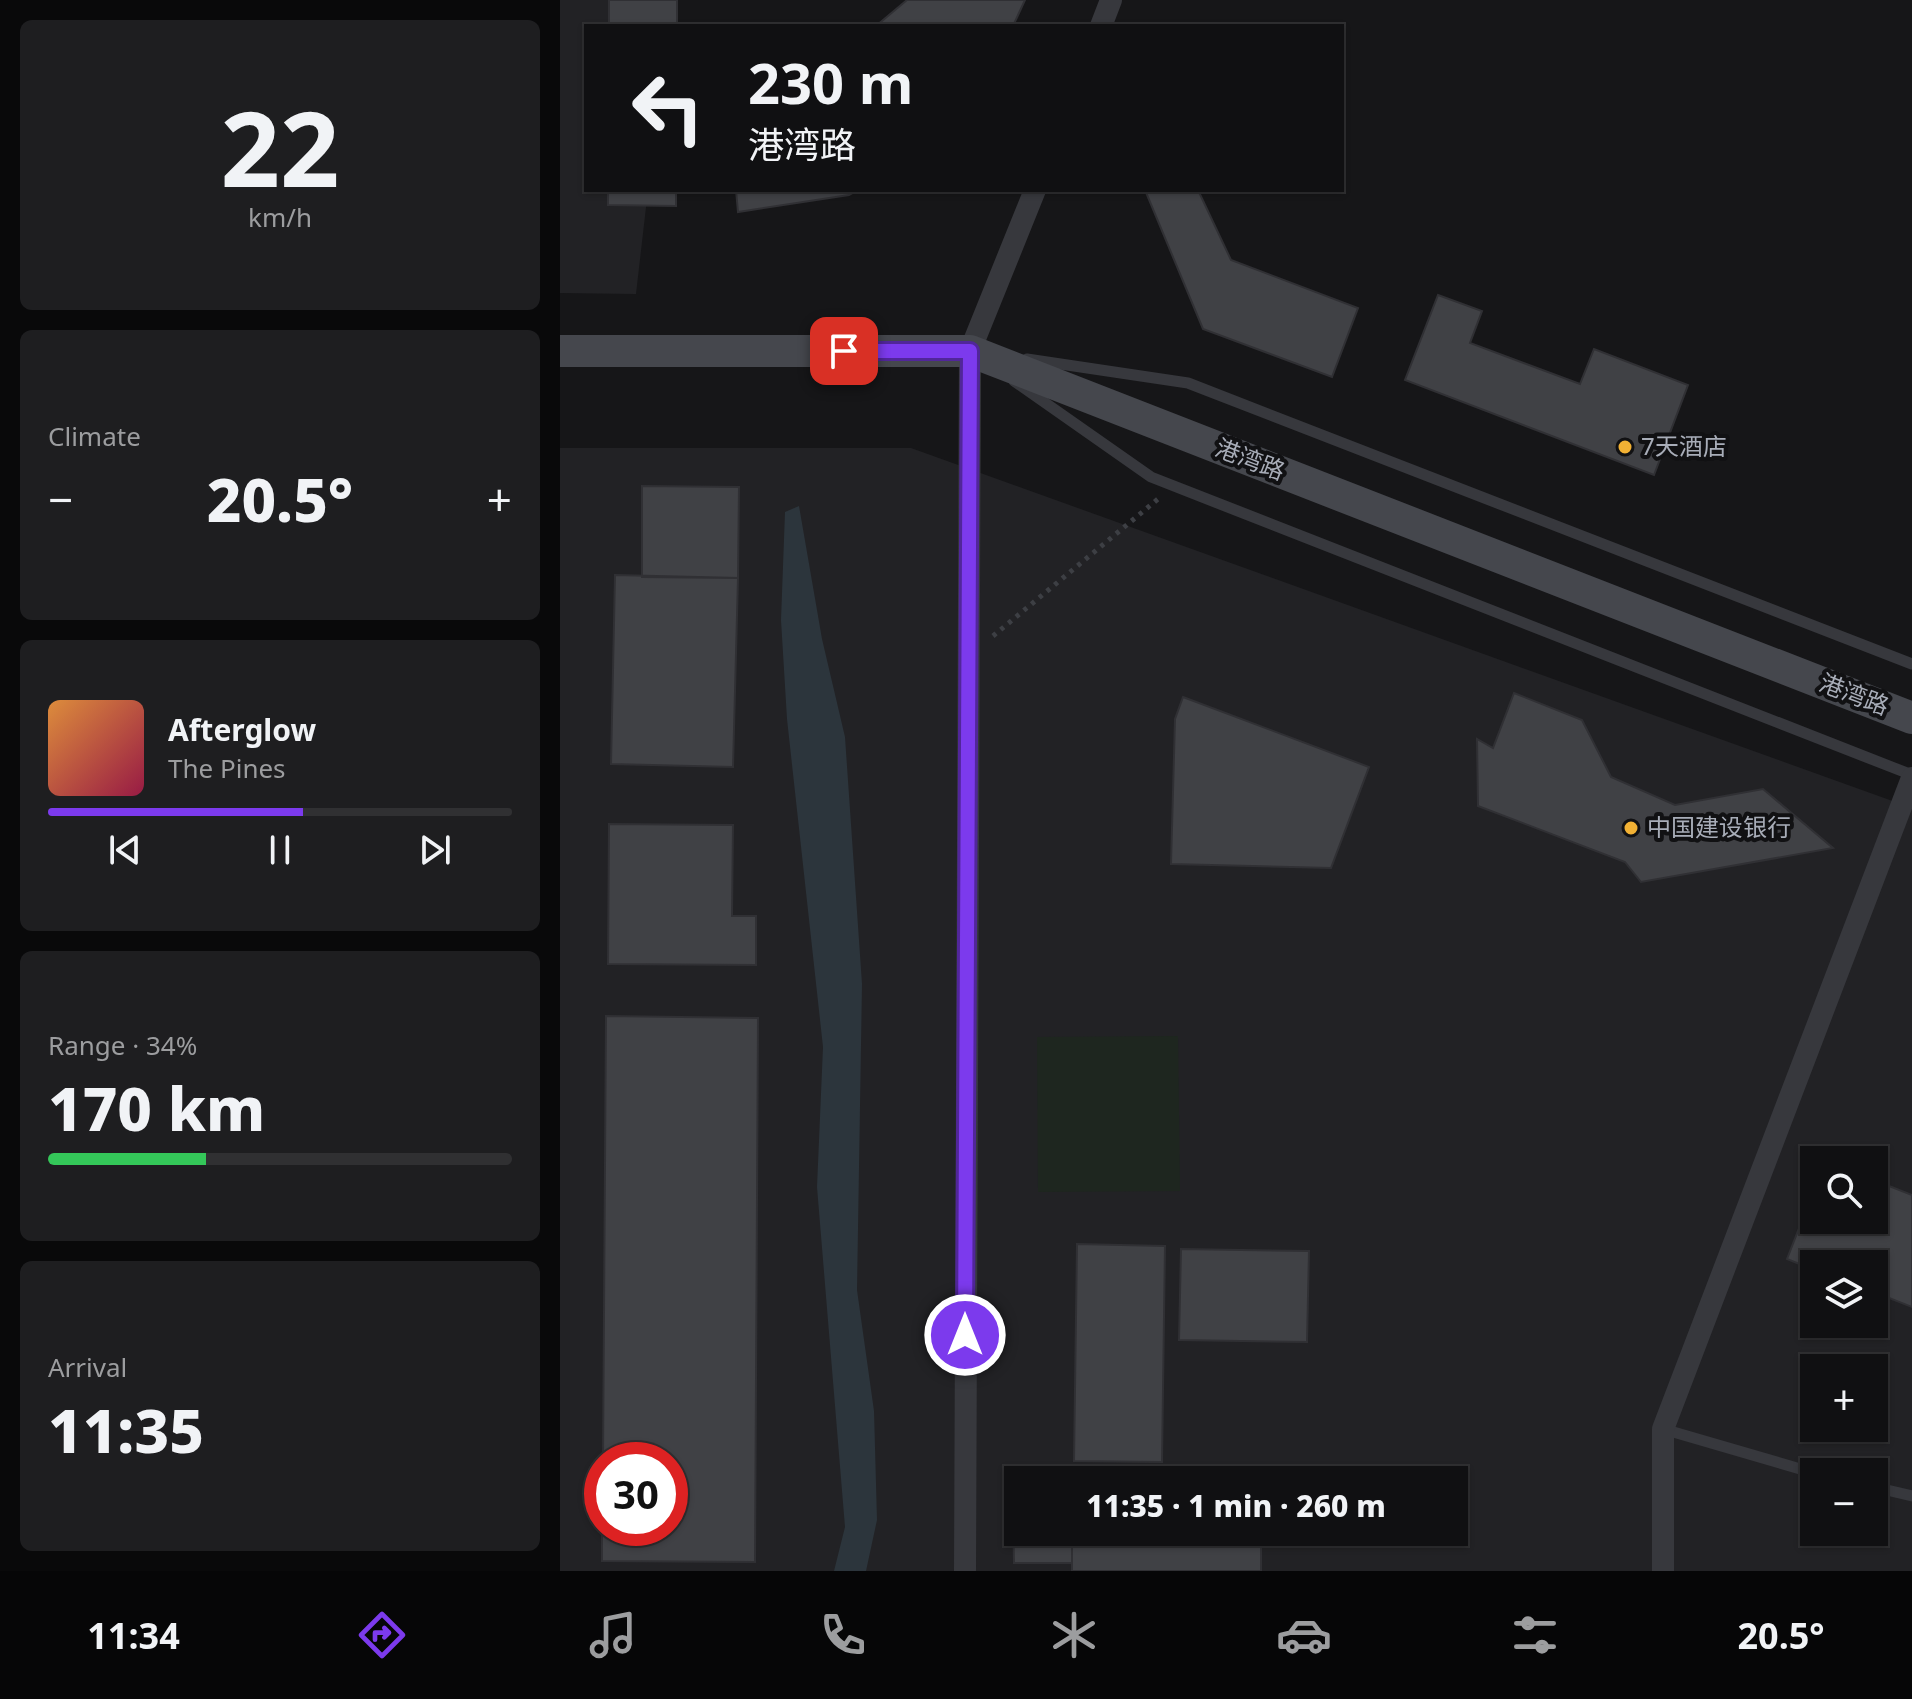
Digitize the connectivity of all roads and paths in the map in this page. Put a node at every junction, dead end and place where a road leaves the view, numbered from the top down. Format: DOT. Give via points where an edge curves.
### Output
graph roads {
  1 [pos="1111,0"];
  2 [pos="1102,24"];
  3 [pos="1034,192"];
  4 [pos="560,351"];
  5 [pos="970,351"];
  6 [pos="1174,486"];
  7 [pos="969,656"];
  8 [pos="1912,664"];
  9 [pos="1912,718"];
  10 [pos="1912,776"];
  11 [pos="1663,1429"];
  12 [pos="1800,1469"];
  13 [pos="1888,1490"];
  14 [pos="1912,1496"];
  15 [pos="965,1571"];
  16 [pos="1663,1571"];
  1 -- 2 [label="street"];
  3 -- 5 [label="street"];
  4 -- 5 [label="main road, 港湾路"];
  5 -- 6 [label="lane" via="1151,477"];
  5 -- 7 [label="street"];
  5 -- 8 [label="lane" via="1188,383"];
  5 -- 9 [label="main road, 港湾路"];
  6 -- 7 [label="path"];
  6 -- 10 [label="lane"];
  7 -- 15 [label="street"];
  10 -- 11 [label="street"];
  11 -- 12 [label="lane"];
  11 -- 16 [label="street"];
  13 -- 14 [label="lane"];
}
